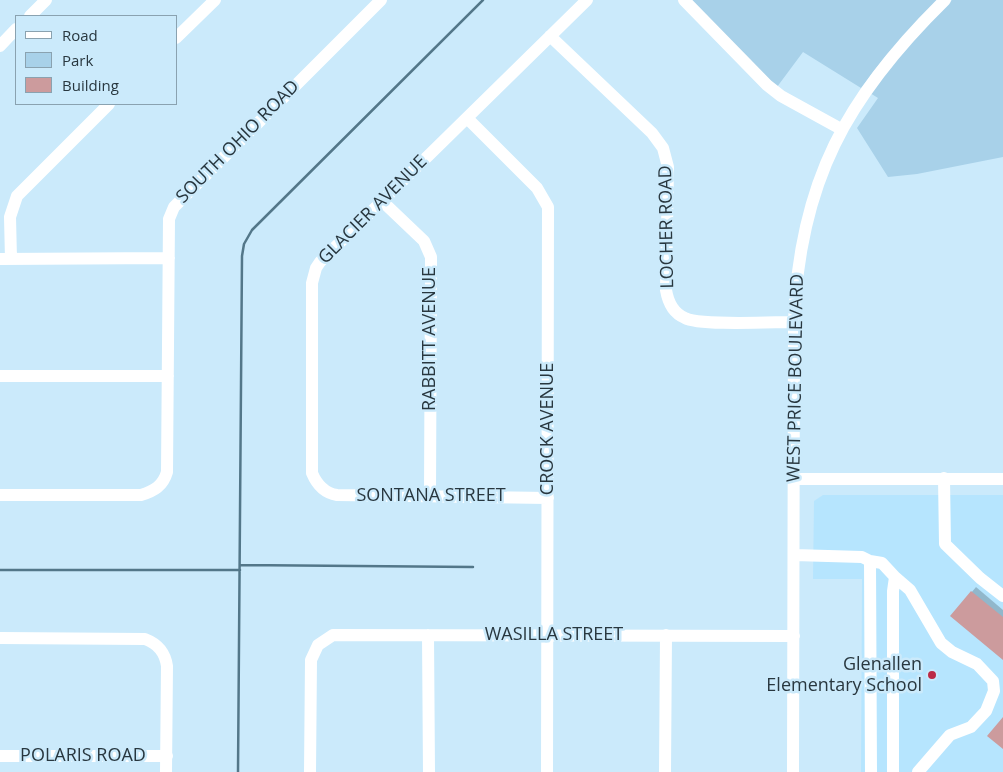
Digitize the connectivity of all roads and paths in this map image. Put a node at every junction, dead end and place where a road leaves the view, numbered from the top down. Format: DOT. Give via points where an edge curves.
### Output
graph roads {
  1 [pos="46,0"];
  2 [pos="215,0"];
  3 [pos="381,0"];
  4 [pos="587,0"];
  5 [pos="684,0"];
  6 [pos="946,0"];
  7 [pos="31,15"];
  8 [pos="15,31"];
  9 [pos="178,36"];
  10 [pos="550,36"];
  11 [pos="0,46"];
  12 [pos="108,105"];
  13 [pos="466,118"];
  14 [pos="841,129"];
  15 [pos="382,201"];
  16 [pos="169,258"];
  17 [pos="5,259"];
  18 [pos="794,322"];
  19 [pos="0,376"];
  20 [pos="168,376"];
  21 [pos="944,478"];
  22 [pos="1003,478"];
  23 [pos="794,479"];
  24 [pos="318,484"];
  25 [pos="0,495"];
  26 [pos="430,495"];
  27 [pos="548,498"];
  28 [pos="794,555"];
  29 [pos="870,561"];
  30 [pos="895,577"];
  31 [pos="1003,596"];
  32 [pos="547,634"];
  33 [pos="428,635"];
  34 [pos="666,635"];
  35 [pos="794,636"];
  36 [pos="0,638"];
  37 [pos="0,756"];
  38 [pos="166,756"];
  39 [pos="166,772"];
  40 [pos="310,772"];
  41 [pos="428,772"];
  42 [pos="547,772"];
  43 [pos="665,772"];
  44 [pos="793,772"];
  45 [pos="871,772"];
  46 [pos="893,772"];
  47 [pos="918,772"];
  1 -- 7 [label="street"];
  2 -- 9 [label="street"];
  3 -- 16 [label="street, SOUTH OHIO ROAD" via="179,200 169,219"];
  4 -- 10 [label="street, GLACIER AVENUE"];
  5 -- 14 [label="street" via="767,85"];
  6 -- 14 [label="street, WEST PRICE BOULEVARD" via="888,61"];
  8 -- 11 [label="street"];
  10 -- 13 [label="street, GLACIER AVENUE"];
  10 -- 18 [label="street, LOCHER ROAD" via="652,133 663,148 668,168 666,290 676,312 695,322"];
  12 -- 17 [label="street" via="17,196 10,217"];
  13 -- 15 [label="street, GLACIER AVENUE"];
  13 -- 27 [label="street, CROCK AVENUE" via="537,188 548,207"];
  14 -- 18 [label="street, WEST PRICE BOULEVARD" via="807,217 795,281"];
  15 -- 24 [label="street, GLACIER AVENUE" via="320,262 313,275 312,474"];
  15 -- 26 [label="street, RABBITT AVENUE" via="424,241 431,257"];
  16 -- 17 [label="street"];
  16 -- 20 [label="street, SOUTH OHIO ROAD"];
  18 -- 23 [label="street, WEST PRICE BOULEVARD"];
  19 -- 20 [label="street"];
  20 -- 25 [label="street, SOUTH OHIO ROAD" via="166,477 151,492 141,495"];
  21 -- 22 [label="street"];
  21 -- 23 [label="street"];
  21 -- 31 [label="street" via="945,544"];
  23 -- 28 [label="street, WEST PRICE BOULEVARD"];
  24 -- 26 [label="street, SONTANA STREET" via="337,495"];
  26 -- 27 [label="street, SONTANA STREET"];
  27 -- 32 [label="street, CROCK AVENUE"];
  28 -- 29 [label="street" via="862,557"];
  28 -- 35 [label="street, WEST PRICE BOULEVARD"];
  29 -- 30 [label="street" via="882,564"];
  29 -- 45 [label="street"];
  30 -- 46 [label="street"];
  30 -- 47 [label="street" via="910,590 941,643 977,664 993,681 994,691 986,711 971,727 950,735"];
  32 -- 33 [label="street, WASILLA STREET"];
  32 -- 34 [label="street, WASILLA STREET"];
  32 -- 42 [label="street, CROCK AVENUE"];
  33 -- 40 [label="street, WASILLA STREET" via="337,634 325,638 318,645 310,666"];
  33 -- 41 [label="street"];
  34 -- 35 [label="street, WASILLA STREET"];
  34 -- 43 [label="street"];
  35 -- 44 [label="street, WEST PRICE BOULEVARD"];
  36 -- 38 [label="street" via="148,640 158,647 166,660"];
  37 -- 38 [label="street, POLARIS ROAD"];
  38 -- 39 [label="street"];
}
